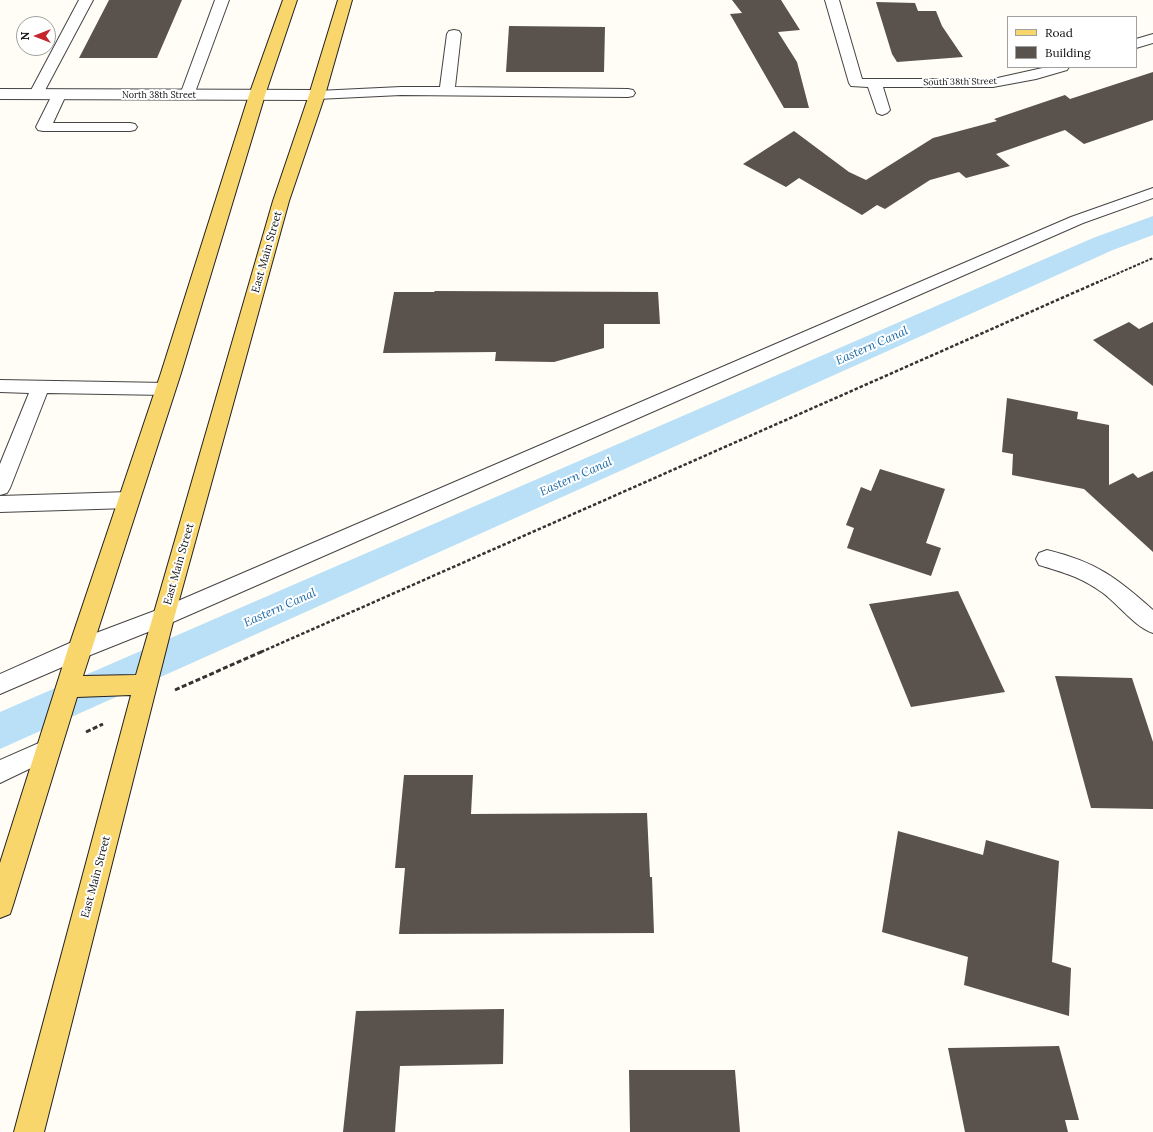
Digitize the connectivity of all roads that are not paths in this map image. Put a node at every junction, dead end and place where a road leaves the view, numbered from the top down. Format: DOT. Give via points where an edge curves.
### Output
graph roads {
  1 [pos="86,0"];
  2 [pos="222,0"];
  3 [pos="290,0"];
  4 [pos="345,0"];
  5 [pos="832,0"];
  6 [pos="454,34"];
  7 [pos="1153,38"];
  8 [pos="1137,44"];
  9 [pos="1059,68"];
  10 [pos="874,83"];
  11 [pos="447,91"];
  12 [pos="628,93"];
  13 [pos="0,94"];
  14 [pos="36,94"];
  15 [pos="59,94"];
  16 [pos="187,95"];
  17 [pos="257,95"];
  18 [pos="317,95"];
  19 [pos="882,110"];
  20 [pos="130,127"];
  21 [pos="1153,192"];
  22 [pos="0,386"];
  23 [pos="41,386"];
  24 [pos="166,389"];
  25 [pos="0,488"];
  26 [pos="129,500"];
  27 [pos="0,504"];
  28 [pos="1047,559"];
  29 [pos="163,619"];
  30 [pos="1153,624"];
  31 [pos="79,652"];
  32 [pos="0,684"];
  33 [pos="68,687"];
  34 [pos="143,696"];
  35 [pos="48,749"];
  36 [pos="0,772"];
  37 [pos="0,905"];
  38 [pos="29,1132"];
  1 -- 14 [label="lane"];
  2 -- 16 [label="lane"];
  3 -- 17 [label="main road"];
  4 -- 18 [label="main road, East Main Street"];
  5 -- 10 [label="street, South 38th Street" via="856,83"];
  6 -- 11 [label="lane"];
  7 -- 8 [label="street"];
  9 -- 10 [label="street, South 38th Street" via="993,83"];
  10 -- 19 [label="street"];
  11 -- 12 [label="lane"];
  11 -- 18 [label="lane"];
  13 -- 14 [label="street, North 38th Street"];
  14 -- 15 [label="street, North 38th Street"];
  15 -- 16 [label="street, North 38th Street"];
  15 -- 20 [label="lane" via="43,126"];
  16 -- 17 [label="street, North 38th Street"];
  17 -- 18 [label="street, North 38th Street"];
  17 -- 24 [label="main road"];
  18 -- 29 [label="main road, East Main Street" via="281,201"];
  21 -- 29 [label="lane" via="1077,220"];
  22 -- 23 [label="lane"];
  23 -- 24 [label="lane"];
  23 -- 25 [label="lane"];
  24 -- 26 [label="main road"];
  26 -- 27 [label="lane"];
  26 -- 31 [label="main road"];
  28 -- 30 [label="street" via="1085,571 1102,581"];
  29 -- 31 [label="lane"];
  29 -- 34 [label="main road, East Main Street"];
  31 -- 32 [label="lane"];
  31 -- 33 [label="main road"];
  33 -- 34 [label="main road"];
  33 -- 35 [label="main road"];
  34 -- 38 [label="main road, East Main Street"];
  35 -- 36 [label="lane"];
  35 -- 37 [label="main road"];
}
